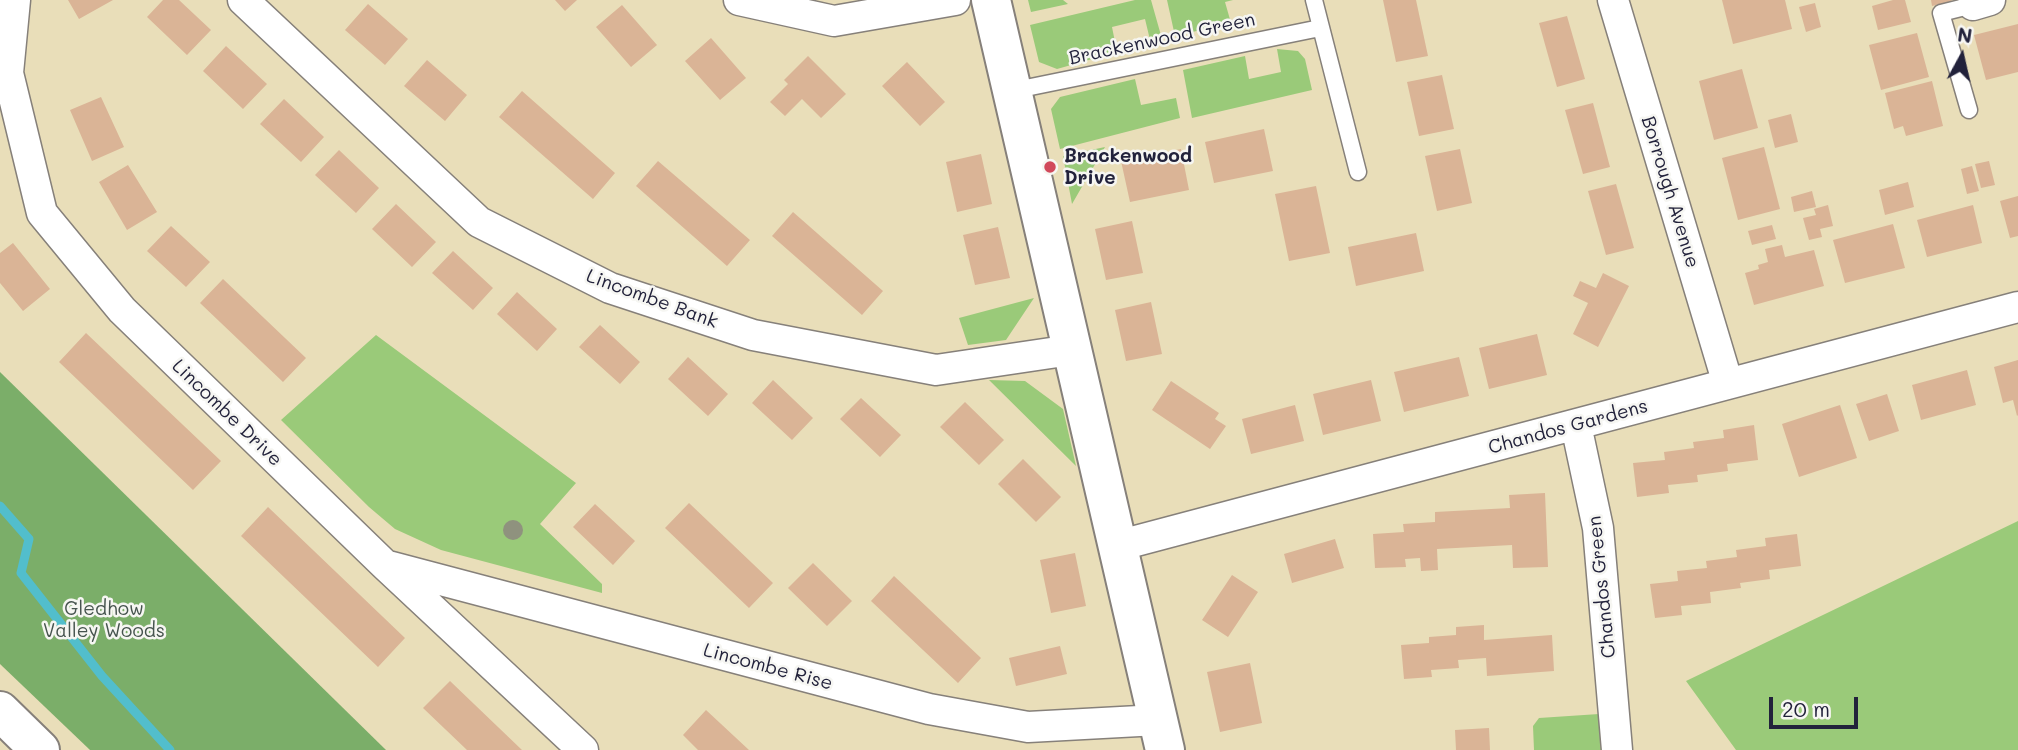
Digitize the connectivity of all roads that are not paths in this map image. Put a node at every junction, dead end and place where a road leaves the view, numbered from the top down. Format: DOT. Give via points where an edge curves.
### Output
graph roads {
  1 [pos="15,0"];
  2 [pos="243,0"];
  3 [pos="739,0"];
  4 [pos="955,0"];
  5 [pos="991,0"];
  6 [pos="1314,0"];
  7 [pos="1613,0"];
  8 [pos="1982,2"];
  9 [pos="1320,28"];
  10 [pos="1011,91"];
  11 [pos="1969,110"];
  12 [pos="1358,173"];
  13 [pos="2018,307"];
  14 [pos="1070,350"];
  15 [pos="1728,384"];
  16 [pos="1576,425"];
  17 [pos="1117,546"];
  18 [pos="385,565"];
  19 [pos="0,711"];
  20 [pos="1161,735"];
  21 [pos="40,750"];
  22 [pos="583,750"];
  23 [pos="1617,750"];
  1 -- 18 [label="street, Lincombe Drive" via="8,73 42,213 122,310"];
  2 -- 14 [label="street, Lincombe Bank" via="479,222 610,288 753,335 936,370"];
  3 -- 4 [label="street" via="834,21"];
  5 -- 10 [label="street"];
  6 -- 9 [label="lane"];
  7 -- 15 [label="street, Borrough Avenue"];
  8 -- 11 [label="lane" via="1941,13"];
  9 -- 10 [label="lane, Brackenwood Green"];
  9 -- 12 [label="lane"];
  10 -- 14 [label="street"];
  13 -- 15 [label="street, Chandos Gardens"];
  14 -- 17 [label="street"];
  15 -- 16 [label="street, Chandos Gardens"];
  16 -- 17 [label="street, Chandos Gardens"];
  16 -- 23 [label="street, Chandos Green" via="1598,528"];
  17 -- 20 [label="street"];
  18 -- 20 [label="street, Lincombe Rise" via="929,709 1028,727"];
  18 -- 22 [label="street, Lincombe Drive"];
  19 -- 21 [label="street"];
}
